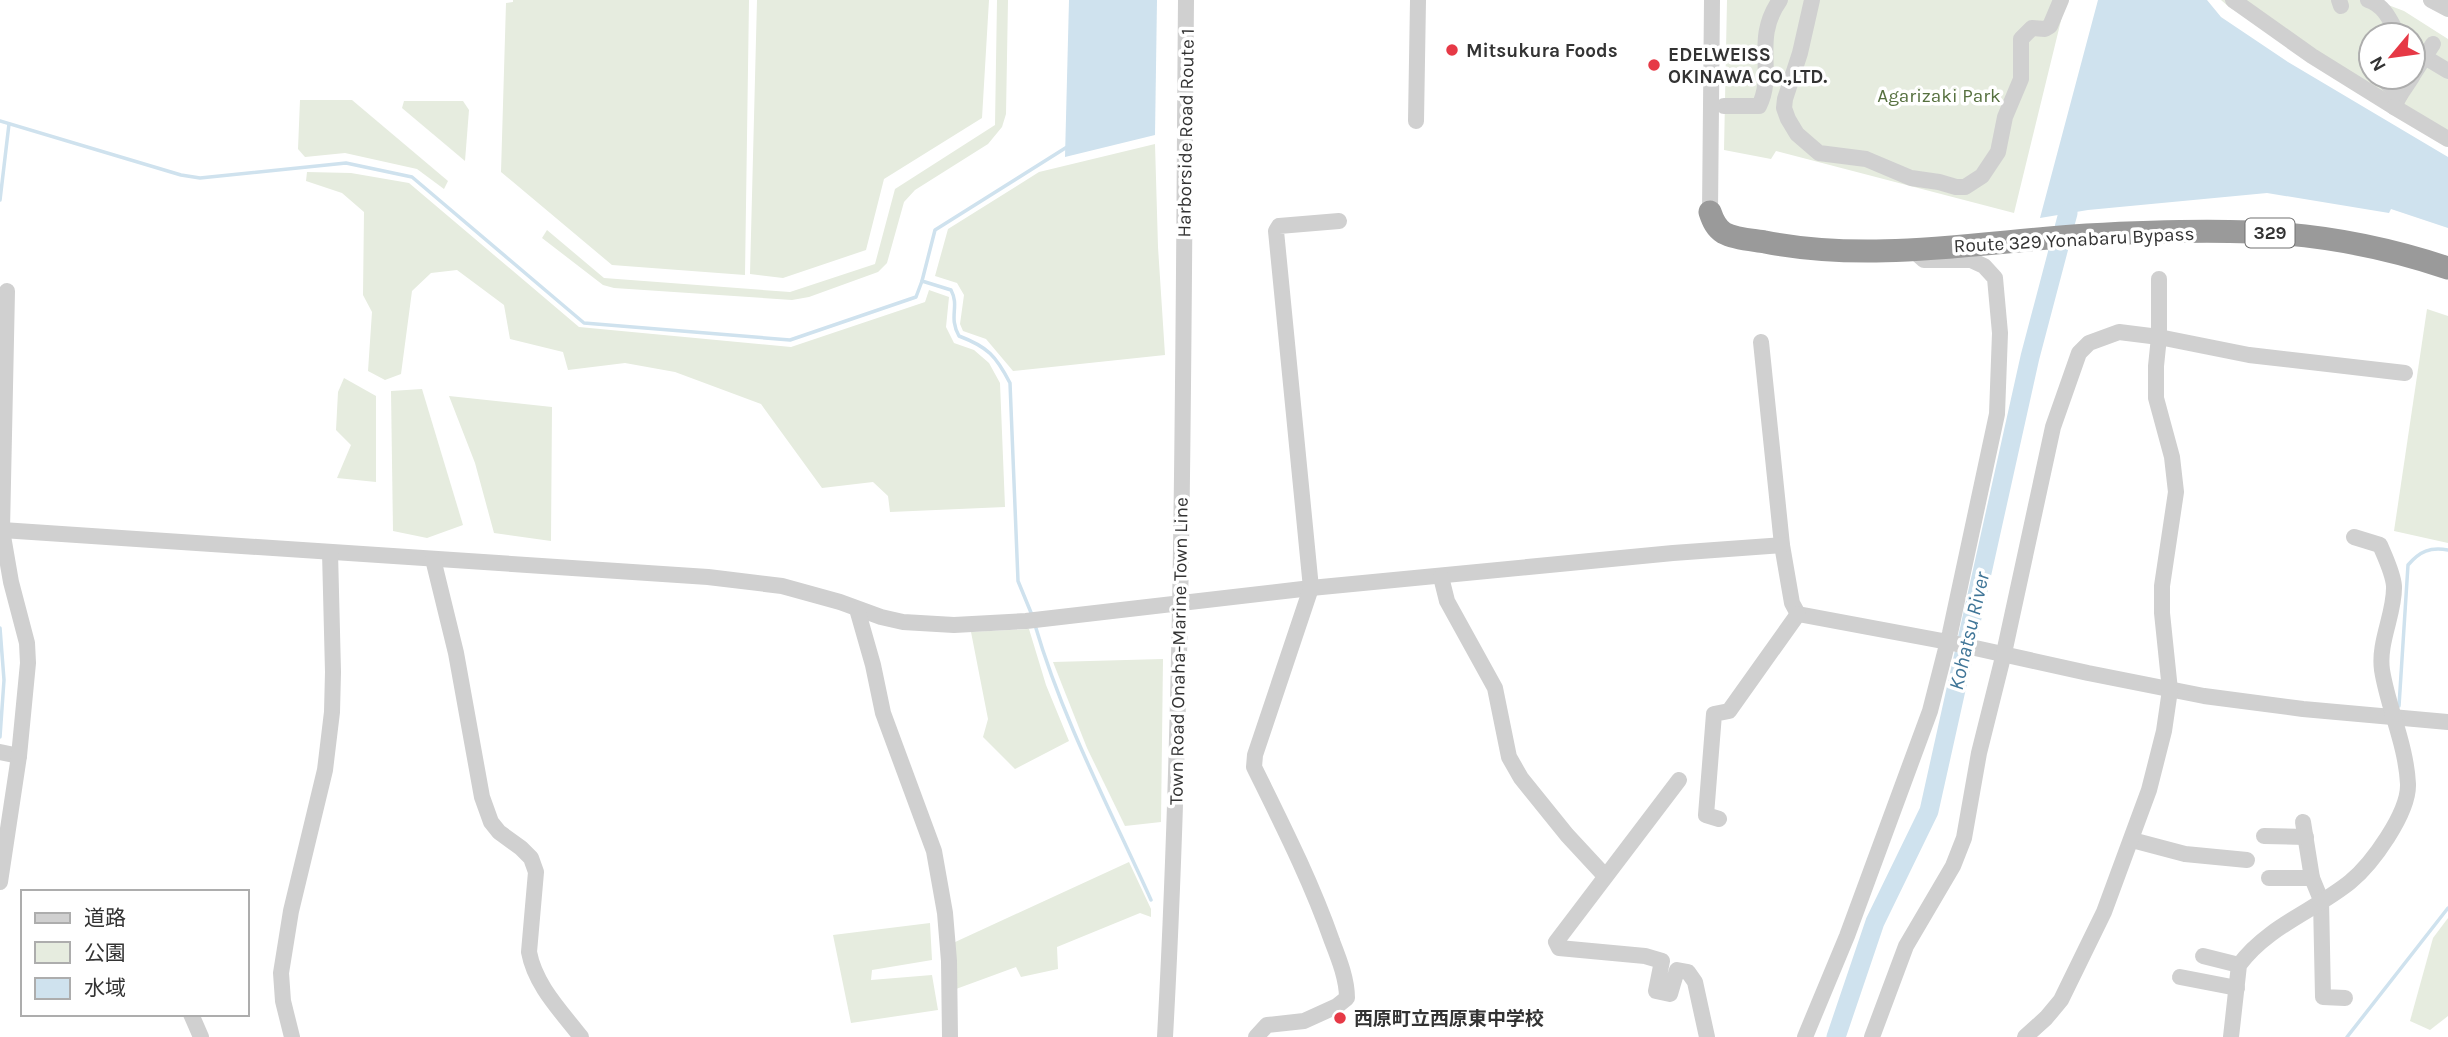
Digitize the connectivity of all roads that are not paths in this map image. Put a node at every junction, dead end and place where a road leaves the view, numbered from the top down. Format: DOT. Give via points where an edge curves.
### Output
graph roads {
  1 [pos="1186,0"];
  2 [pos="1418,0"];
  3 [pos="1712,0"];
  4 [pos="1780,0"];
  5 [pos="1812,0"];
  6 [pos="2061,0"];
  7 [pos="2233,0"];
  8 [pos="2368,0"];
  9 [pos="2431,0"];
  10 [pos="2448,9"];
  11 [pos="2391,21"];
  12 [pos="2427,53"];
  13 [pos="2448,71"];
  14 [pos="2390,91"];
  15 [pos="2403,91"];
  16 [pos="1765,95"];
  17 [pos="1785,99"];
  18 [pos="2397,101"];
  19 [pos="1724,106"];
  20 [pos="1416,121"];
  21 [pos="2448,139"];
  22 [pos="1710,212"];
  23 [pos="1339,221"];
  24 [pos="1912,249"];
  25 [pos="1184,266"];
  26 [pos="2448,268"];
  27 [pos="2159,279"];
  28 [pos="7,290"];
  29 [pos="2159,337"];
  30 [pos="1761,342"];
  31 [pos="2405,373"];
  32 [pos="2,530"];
  33 [pos="2354,537"];
  34 [pos="1782,545"];
  35 [pos="330,552"];
  36 [pos="433,559"];
  37 [pos="1441,577"];
  38 [pos="1311,589"];
  39 [pos="1181,604"];
  40 [pos="857,609"];
  41 [pos="1798,614"];
  42 [pos="1952,642"];
  43 [pos="1998,652"];
  44 [pos="2170,690"];
  45 [pos="2395,718"];
  46 [pos="2448,722"];
  47 [pos="0,752"];
  48 [pos="19,757"];
  49 [pos="1679,780"];
  50 [pos="1719,819"];
  51 [pos="2264,836"];
  52 [pos="2132,840"];
  53 [pos="2247,860"];
  54 [pos="1605,876"];
  55 [pos="2269,878"];
  56 [pos="2312,878"];
  57 [pos="0,882"];
  58 [pos="2321,900"];
  59 [pos="2203,957"];
  60 [pos="2239,965"];
  61 [pos="2180,977"];
  62 [pos="2236,988"];
  63 [pos="2345,998"];
  64 [pos="192,1016"];
  65 [pos="201,1037"];
  66 [pos="292,1037"];
  67 [pos="581,1037"];
  68 [pos="950,1037"];
  69 [pos="1165,1037"];
  70 [pos="1256,1037"];
  71 [pos="1707,1037"];
  72 [pos="1805,1037"];
  73 [pos="1872,1037"];
  74 [pos="2025,1037"];
  75 [pos="2231,1037"];
  1 -- 25 [label="street, Harborside Road Route 1"];
  2 -- 20 [label="street"];
  3 -- 22 [label="street"];
  4 -- 16 [label="street" via="1766,25"];
  5 -- 17 [label="street"];
  6 -- 17 [label="street" via="2050,26 2032,28 2021,39 2021,79 2005,117 1998,152 1982,176 1965,187 1911,178 1866,159 1819,153 1791,126"];
  7 -- 18 [label="street" via="2312,56"];
  8 -- 11 [label="street" via="2379,5"];
  9 -- 10 [label="street"];
  12 -- 13 [label="street"];
  14 -- 18 [label="street"];
  15 -- 18 [label="street"];
  16 -- 17 [label="street"];
  16 -- 19 [label="street" via="1759,106"];
  18 -- 21 [label="street"];
  22 -- 24 [label="highway, Route 329 Yonabaru Bypass / 329" via="1728,235 1772,244 1842,252"];
  23 -- 38 [label="street" via="1279,226 1276,231"];
  24 -- 26 [label="highway, Route 329 Yonabaru Bypass / 329" via="2088,235 2278,233 2363,245"];
  24 -- 42 [label="street" via="1924,260 1970,260 1984,266 1997,286 1997,414"];
  25 -- 39 [label="street, Town Road Onaha-Marine Town Line"];
  27 -- 29 [label="street"];
  28 -- 32 [label="street"];
  29 -- 31 [label="street" via="2249,355"];
  29 -- 43 [label="street" via="2119,332 2090,343 2079,353 2053,427"];
  29 -- 44 [label="street" via="2156,398 2176,492 2162,586"];
  30 -- 34 [label="street"];
  32 -- 35 [label="street"];
  32 -- 48 [label="street" via="27,643"];
  33 -- 45 [label="street" via="2381,545 2394,585 2381,664"];
  34 -- 37 [label="street"];
  34 -- 41 [label="street"];
  35 -- 36 [label="street"];
  35 -- 66 [label="street" via="332,712 325,770 281,973"];
  36 -- 40 [label="street" via="759,583 811,593"];
  36 -- 67 [label="street" via="456,653 482,797 491,822 531,858 536,872 531,964 540,984"];
  37 -- 38 [label="street"];
  37 -- 54 [label="street" via="1447,601 1495,688 1509,757 1521,778"];
  38 -- 39 [label="street"];
  38 -- 70 [label="street" via="1254,767 1320,905 1347,998 1304,1021 1268,1025"];
  39 -- 40 [label="street" via="954,625 903,622"];
  39 -- 69 [label="street, Town Road Onaha-Marine Town Line"];
  40 -- 68 [label="street" via="883,713 934,850 945,913"];
  41 -- 42 [label="street"];
  41 -- 50 [label="street" via="1729,711 1714,714 1706,816"];
  42 -- 43 [label="street"];
  42 -- 72 [label="street" via="1924,731"];
  43 -- 44 [label="street"];
  43 -- 73 [label="street" via="1964,838 1949,874 1906,946"];
  44 -- 45 [label="street"];
  44 -- 52 [label="street" via="2156,765"];
  45 -- 46 [label="street"];
  45 -- 58 [label="street" via="2406,763 2407,802 2396,824 2351,881"];
  47 -- 48 [label="street"];
  48 -- 57 [label="street"];
  49 -- 54 [label="street"];
  51 -- 56 [label="street" via="2304,829"];
  52 -- 53 [label="street" via="2185,854"];
  52 -- 74 [label="street" via="2070,985"];
  54 -- 71 [label="street" via="1556,942 1559,948 1662,961 1656,991 1671,994 1677,970 1688,972 1695,982"];
  55 -- 56 [label="street"];
  56 -- 58 [label="street"];
  58 -- 60 [label="street" via="2272,932"];
  58 -- 63 [label="street" via="2323,997"];
  59 -- 60 [label="street"];
  60 -- 62 [label="street"];
  61 -- 62 [label="street"];
  62 -- 75 [label="street"];
  64 -- 65 [label="street"];
}
